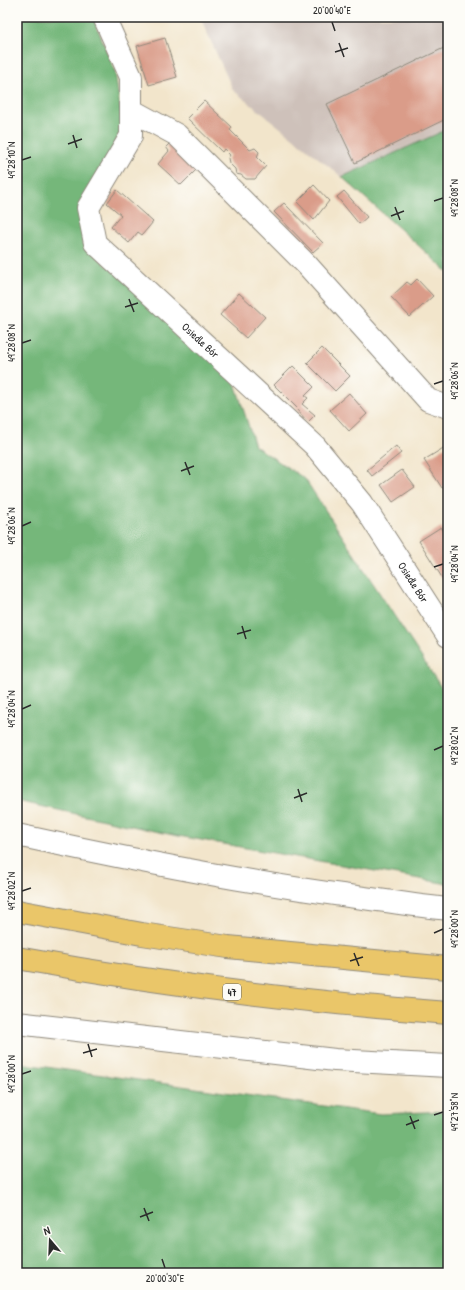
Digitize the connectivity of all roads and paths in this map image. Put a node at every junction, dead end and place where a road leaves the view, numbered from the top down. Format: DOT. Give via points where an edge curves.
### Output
graph roads {
  1 [pos="104,17"];
  2 [pos="131,110"];
  3 [pos="448,407"];
  4 [pos="448,636"];
  5 [pos="17,835"];
  6 [pos="448,909"];
  7 [pos="17,911"];
  8 [pos="17,958"];
  9 [pos="448,968"];
  10 [pos="448,1012"];
  11 [pos="17,1023"];
  12 [pos="448,1066"];
  1 -- 2 [label="street, Osiedle Bór" via="131,77"];
  2 -- 3 [label="street" via="177,135 307,265 428,400"];
  2 -- 4 [label="street, Osiedle Bór" via="131,136 88,208 95,243 315,446 362,503"];
  5 -- 6 [label="street" via="214,875"];
  7 -- 9 [label="main road" via="228,947"];
  8 -- 10 [label="main road, 47" via="102,974 270,997"];
  11 -- 12 [label="street" via="335,1060"];
}
